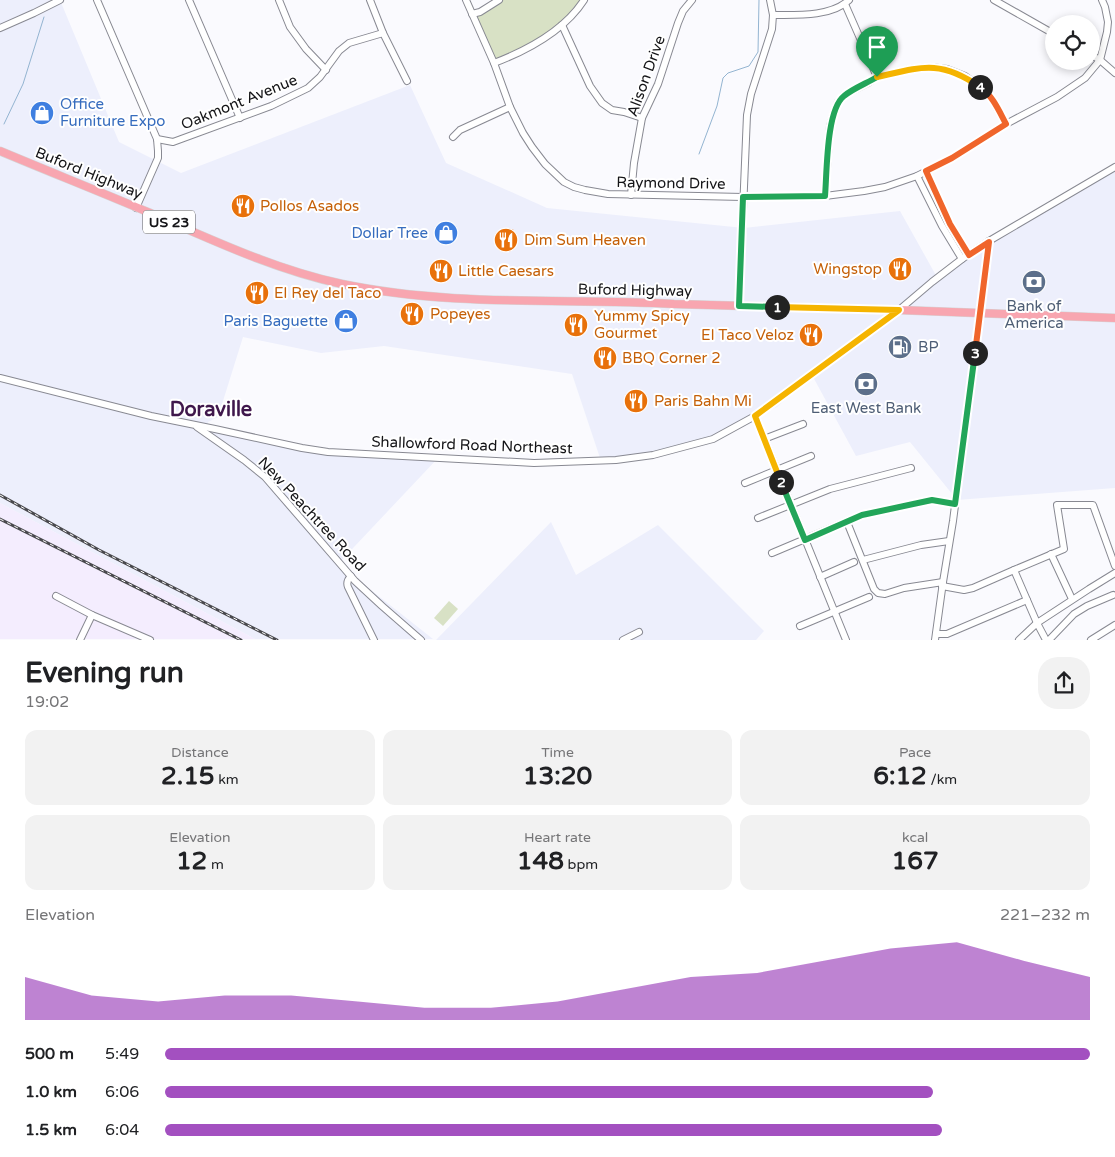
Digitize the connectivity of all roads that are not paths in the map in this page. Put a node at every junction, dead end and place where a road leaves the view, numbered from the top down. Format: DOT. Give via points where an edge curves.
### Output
graph roads {
  1 [pos="60,0"];
  2 [pos="97,0"];
  3 [pos="189,0"];
  4 [pos="279,0"];
  5 [pos="370,0"];
  6 [pos="466,0"];
  7 [pos="499,0"];
  8 [pos="584,0"];
  9 [pos="692,0"];
  10 [pos="770,0"];
  11 [pos="994,0"];
  12 [pos="1102,0"];
  13 [pos="847,2"];
  14 [pos="472,14"];
  15 [pos="772,15"];
  16 [pos="562,25"];
  17 [pos="0,28"];
  18 [pos="1045,29"];
  19 [pos="383,33"];
  20 [pos="1100,60"];
  21 [pos="494,63"];
  22 [pos="326,70"];
  23 [pos="1092,70"];
  24 [pos="1115,73"];
  25 [pos="877,77"];
  26 [pos="407,81"];
  27 [pos="510,107"];
  28 [pos="240,118"];
  29 [pos="642,118"];
  30 [pos="1006,124"];
  31 [pos="453,138"];
  32 [pos="156,139"];
  33 [pos="0,151"];
  34 [pos="1115,167"];
  35 [pos="926,171"];
  36 [pos="917,176"];
  37 [pos="631,194"];
  38 [pos="825,196"];
  39 [pos="743,197"];
  40 [pos="136,208"];
  41 [pos="989,242"];
  42 [pos="969,255"];
  43 [pos="962,260"];
  44 [pos="739,306"];
  45 [pos="899,310"];
  46 [pos="980,313"];
  47 [pos="1115,318"];
  48 [pos="0,378"];
  49 [pos="755,416"];
  50 [pos="803,424"];
  51 [pos="194,425"];
  52 [pos="764,439"];
  53 [pos="811,456"];
  54 [pos="911,468"];
  55 [pos="776,470"];
  56 [pos="745,483"];
  57 [pos="790,504"];
  58 [pos="955,504"];
  59 [pos="758,518"];
  60 [pos="847,522"];
  61 [pos="805,540"];
  62 [pos="949,541"];
  63 [pos="772,553"];
  64 [pos="1051,554"];
  65 [pos="863,560"];
  66 [pos="854,562"];
  67 [pos="1115,566"];
  68 [pos="1014,570"];
  69 [pos="1115,573"];
  70 [pos="351,576"];
  71 [pos="820,576"];
  72 [pos="942,584"];
  73 [pos="1113,595"];
  74 [pos="56,596"];
  75 [pos="869,597"];
  76 [pos="1072,599"];
  77 [pos="1027,600"];
  78 [pos="835,611"];
  79 [pos="92,615"];
  80 [pos="1038,623"];
  81 [pos="1115,625"];
  82 [pos="800,626"];
  83 [pos="639,632"];
  84 [pos="936,637"];
  85 [pos="80,640"];
  86 [pos="150,640"];
  87 [pos="374,640"];
  88 [pos="421,640"];
  89 [pos="623,640"];
  90 [pos="846,640"];
  91 [pos="1018,640"];
  92 [pos="1048,640"];
  93 [pos="1091,640"];
  1 -- 17 [label="street"];
  2 -- 32 [label="street"];
  3 -- 28 [label="street"];
  4 -- 22 [label="street" via="290,27"];
  5 -- 19 [label="street"];
  6 -- 14 [label="street, Raymond Drive"];
  7 -- 14 [label="street"];
  8 -- 16 [label="street"];
  9 -- 29 [label="street, Alison Drive" via="680,17 658,84"];
  10 -- 15 [label="street"];
  11 -- 18 [label="street"];
  12 -- 20 [label="street, Raymond Drive" via="1108,22"];
  13 -- 15 [label="street" via="812,14"];
  13 -- 25 [label="street"];
  14 -- 21 [label="street, Raymond Drive"];
  15 -- 39 [label="street" via="772,29 747,115"];
  16 -- 21 [label="street" via="513,56"];
  16 -- 29 [label="street" via="590,86 602,103 612,110"];
  19 -- 22 [label="street, Oakmont Avenue" via="349,44 339,51"];
  19 -- 26 [label="street"];
  20 -- 24 [label="street"];
  21 -- 27 [label="street, Raymond Drive"];
  22 -- 28 [label="street, Oakmont Avenue" via="308,88"];
  23 -- 30 [label="street, Raymond Drive" via="1057,97"];
  25 -- 30 [label="street" via="912,69 947,69 965,76 985,91"];
  25 -- 38 [label="street" via="844,95 838,102 830,126"];
  27 -- 31 [label="street" via="460,130"];
  27 -- 37 [label="street, Raymond Drive" via="532,147 564,182 585,190"];
  28 -- 32 [label="street, Oakmont Avenue" via="173,142"];
  29 -- 37 [label="street, Alison Drive"];
  30 -- 35 [label="street, Raymond Drive"];
  32 -- 40 [label="street" via="158,158"];
  33 -- 40 [label="main road, Buford Highway / US 23"];
  34 -- 41 [label="street, Shallowford Road Northeast"];
  35 -- 36 [label="street, Raymond Drive"];
  35 -- 42 [label="street" via="950,224"];
  36 -- 38 [label="street, Raymond Drive" via="878,188"];
  36 -- 43 [label="street"];
  37 -- 39 [label="street, Raymond Drive"];
  38 -- 39 [label="street, Raymond Drive"];
  39 -- 44 [label="street"];
  40 -- 44 [label="main road, Buford Highway / US 23" via="282,266 341,284 396,293 436,298"];
  41 -- 42 [label="street, Shallowford Road Northeast"];
  41 -- 46 [label="street"];
  42 -- 43 [label="street, Shallowford Road Northeast"];
  43 -- 45 [label="street, Shallowford Road Northeast"];
  44 -- 45 [label="main road, Buford Highway / US 23"];
  45 -- 46 [label="main road, Buford Highway / US 23"];
  45 -- 49 [label="street, Shallowford Road Northeast"];
  46 -- 47 [label="main road, Buford Highway / US 23"];
  46 -- 58 [label="street"];
  48 -- 51 [label="street, New Peachtree Road"];
  49 -- 51 [label="street, Shallowford Road Northeast" via="713,439 653,455 616,460 534,463 328,452"];
  49 -- 52 [label="street"];
  50 -- 52 [label="street"];
  51 -- 70 [label="street, New Peachtree Road" via="265,477"];
  52 -- 55 [label="street"];
  53 -- 55 [label="street"];
  54 -- 57 [label="street" via="830,489"];
  55 -- 56 [label="street"];
  55 -- 57 [label="street"];
  57 -- 59 [label="street"];
  57 -- 61 [label="street"];
  58 -- 60 [label="street" via="932,500 862,515"];
  58 -- 62 [label="street"];
  60 -- 61 [label="street"];
  60 -- 65 [label="street"];
  61 -- 63 [label="street"];
  61 -- 71 [label="street"];
  62 -- 65 [label="street"];
  62 -- 72 [label="street"];
  64 -- 67 [label="street" via="1064,550 1057,505 1093,505"];
  64 -- 68 [label="street"];
  64 -- 76 [label="street"];
  65 -- 72 [label="street" via="878,593"];
  66 -- 71 [label="street"];
  68 -- 72 [label="street" via="964,590"];
  68 -- 77 [label="street"];
  69 -- 76 [label="street"];
  70 -- 87 [label="street" via="348,587"];
  70 -- 88 [label="street, New Peachtree Road"];
  71 -- 78 [label="street"];
  72 -- 84 [label="street"];
  73 -- 92 [label="street" via="1074,614"];
  74 -- 79 [label="street"];
  75 -- 78 [label="street"];
  76 -- 80 [label="street"];
  77 -- 80 [label="street"];
  77 -- 84 [label="street"];
  78 -- 82 [label="street"];
  78 -- 90 [label="street"];
  79 -- 85 [label="street"];
  79 -- 86 [label="street"];
  80 -- 91 [label="street"];
  80 -- 92 [label="street"];
  81 -- 93 [label="street"];
  83 -- 89 [label="street"];
}
